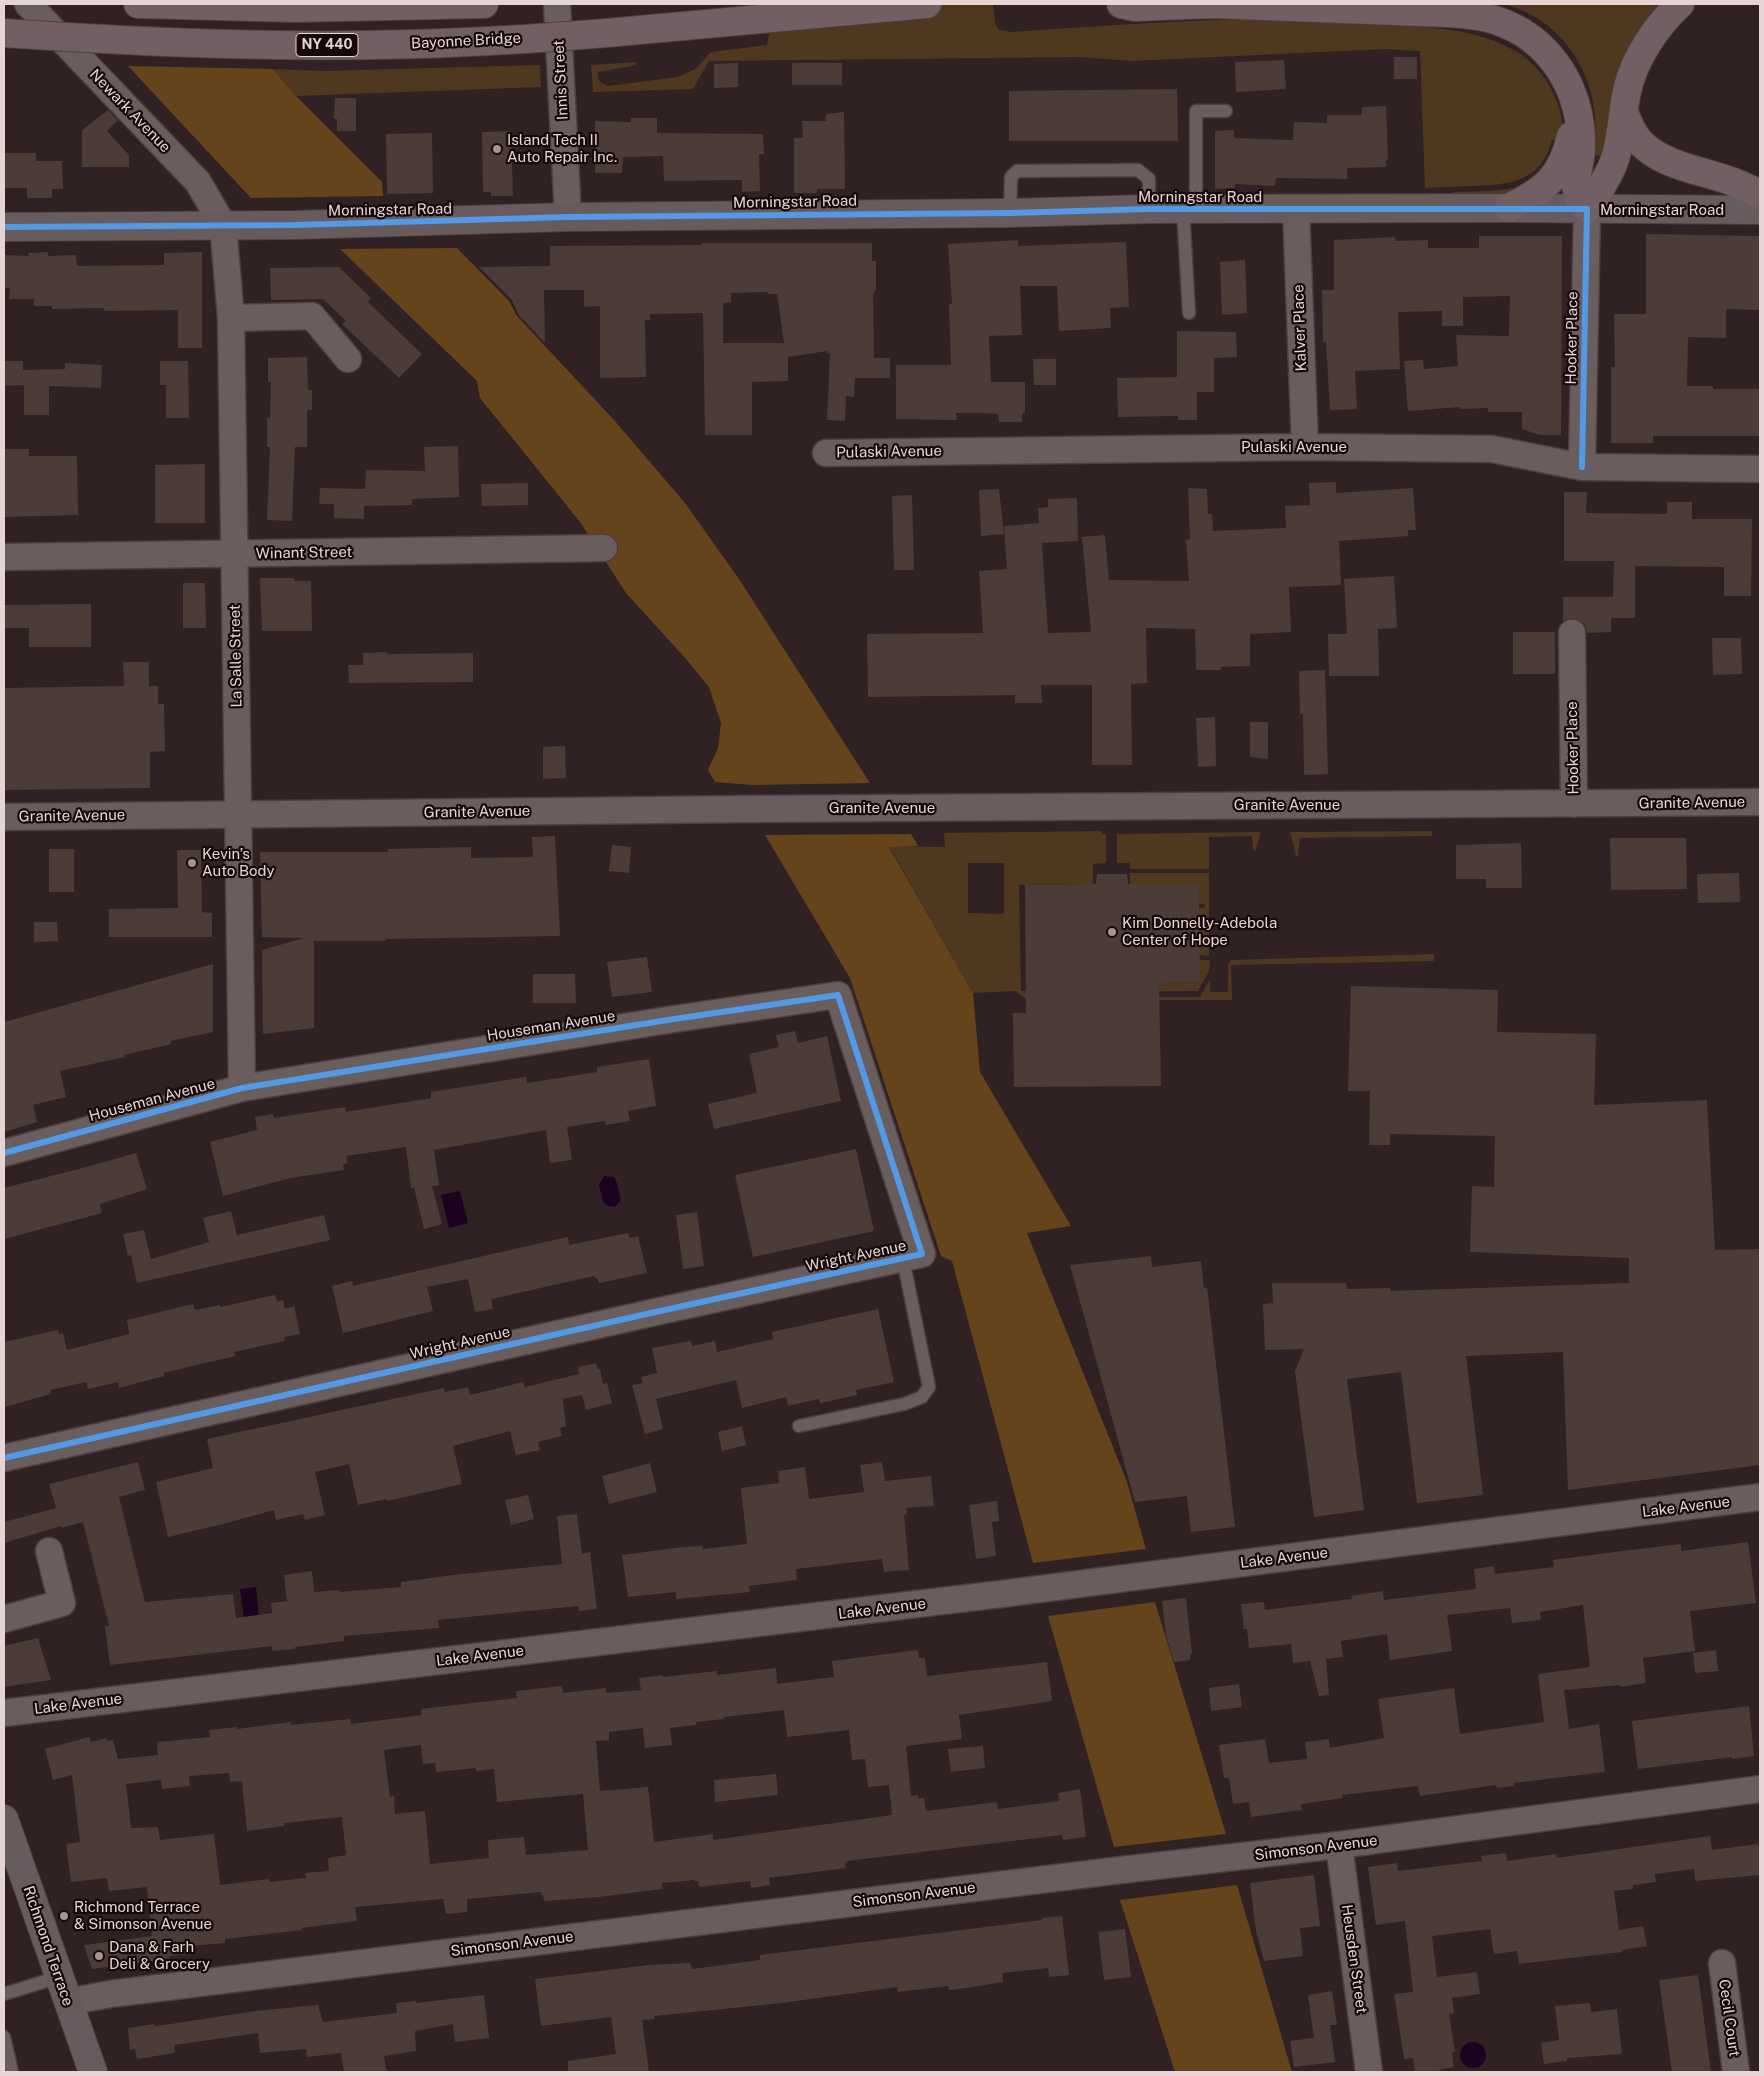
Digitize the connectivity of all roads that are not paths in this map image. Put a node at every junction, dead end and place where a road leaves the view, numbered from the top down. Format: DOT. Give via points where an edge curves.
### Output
graph roads {
  1 [pos="28,4"];
  2 [pos="138,4"];
  3 [pos="484,4"];
  4 [pos="558,4"];
  5 [pos="927,4"];
  6 [pos="1121,4"];
  7 [pos="1680,4"];
  8 [pos="4,34"];
  9 [pos="1575,100"];
  10 [pos="1226,111"];
  11 [pos="1624,112"];
  12 [pos="1760,194"];
  13 [pos="1508,208"];
  14 [pos="1149,209"];
  15 [pos="1189,209"];
  16 [pos="1296,209"];
  17 [pos="1587,209"];
  18 [pos="1760,210"];
  19 [pos="1010,213"];
  20 [pos="568,217"];
  21 [pos="223,225"];
  22 [pos="4,227"];
  23 [pos="1190,313"];
  24 [pos="231,318"];
  25 [pos="348,359"];
  26 [pos="1305,446"];
  27 [pos="826,453"];
  28 [pos="1582,467"];
  29 [pos="1760,469"];
  30 [pos="604,548"];
  31 [pos="234,554"];
  32 [pos="4,557"];
  33 [pos="1572,633"];
  34 [pos="1760,802"];
  35 [pos="1574,804"];
  36 [pos="238,814"];
  37 [pos="4,817"];
  38 [pos="242,1088"];
  39 [pos="4,1153"];
  40 [pos="913,1257"];
  41 [pos="799,1426"];
  42 [pos="4,1458"];
  43 [pos="1760,1497"];
  44 [pos="49,1551"];
  45 [pos="4,1619"];
  46 [pos="4,1713"];
  47 [pos="1760,1789"];
  48 [pos="4,1819"];
  49 [pos="1339,1845"];
  50 [pos="1722,1964"];
  51 [pos="59,1977"];
  52 [pos="4,1994"];
  53 [pos="68,2002"];
  54 [pos="4,2036"];
  55 [pos="12,2072"];
  56 [pos="93,2072"];
  57 [pos="1369,2072"];
  58 [pos="1736,2072"];
  1 -- 21 [label="street, Newark Avenue" via="198,182"];
  2 -- 3 [label="highway" via="296,8"];
  4 -- 20 [label="street, Innis Street"];
  5 -- 8 [label="highway, Bayonne Bridge / NY 440, bridge" via="612,32 440,43 276,45"];
  6 -- 9 [label="highway" via="1135,7 1237,5 1484,17 1520,31 1542,47 1560,67"];
  7 -- 11 [label="highway" via="1652,37 1635,67"];
  9 -- 13 [label="highway" via="1569,147 1558,172 1537,193"];
  9 -- 17 [label="highway" via="1581,138 1576,189"];
  10 -- 15 [label="lane" via="1196,111"];
  11 -- 12 [label="highway" via="1634,134 1658,156 1736,182"];
  11 -- 17 [label="highway" via="1615,158"];
  13 -- 16 [label="street, Morningstar Road"];
  13 -- 17 [label="street, Morningstar Road"];
  14 -- 15 [label="street, Morningstar Road"];
  14 -- 19 [label="street, Morningstar Road"];
  14 -- 19 [label="lane" via="1148,179 1138,170 1017,171 1011,177"];
  15 -- 16 [label="street, Morningstar Road"];
  15 -- 23 [label="lane"];
  16 -- 26 [label="street, Kalver Place"];
  17 -- 18 [label="street, Morningstar Road"];
  17 -- 28 [label="street, Hooker Place"];
  19 -- 20 [label="street, Morningstar Road"];
  20 -- 21 [label="street, Morningstar Road"];
  21 -- 22 [label="street, Morningstar Road"];
  21 -- 24 [label="street, La Salle Street"];
  24 -- 25 [label="street" via="312,316"];
  24 -- 31 [label="street, La Salle Street"];
  26 -- 27 [label="street, Pulaski Avenue"];
  26 -- 28 [label="street, Pulaski Avenue" via="1492,448"];
  28 -- 29 [label="street, Pulaski Avenue"];
  30 -- 31 [label="street, Winant Street"];
  31 -- 32 [label="street, Winant Street"];
  31 -- 36 [label="street, La Salle Street"];
  33 -- 35 [label="street, Hooker Place"];
  34 -- 35 [label="street, Granite Avenue"];
  35 -- 36 [label="street, Granite Avenue"];
  36 -- 37 [label="street, Granite Avenue"];
  36 -- 38 [label="street, La Salle Street"];
  38 -- 39 [label="street, Houseman Avenue"];
  38 -- 40 [label="street, Houseman Avenue" via="838,995"];
  40 -- 41 [label="lane" via="929,1387 922,1397 904,1404"];
  40 -- 42 [label="street, Wright Avenue"];
  43 -- 46 [label="street, Lake Avenue" via="1001,1594"];
  44 -- 45 [label="street" via="62,1603"];
  47 -- 49 [label="street, Simonson Avenue"];
  48 -- 51 [label="street, Richmond Terrace"];
  49 -- 53 [label="street, Simonson Avenue" via="130,1991"];
  49 -- 57 [label="street, Heusden Street"];
  50 -- 58 [label="street, Cecil Court"];
  51 -- 52 [label="lane"];
  51 -- 53 [label="street, Richmond Terrace"];
  53 -- 56 [label="street, Richmond Terrace"];
  54 -- 55 [label="lane"];
}
